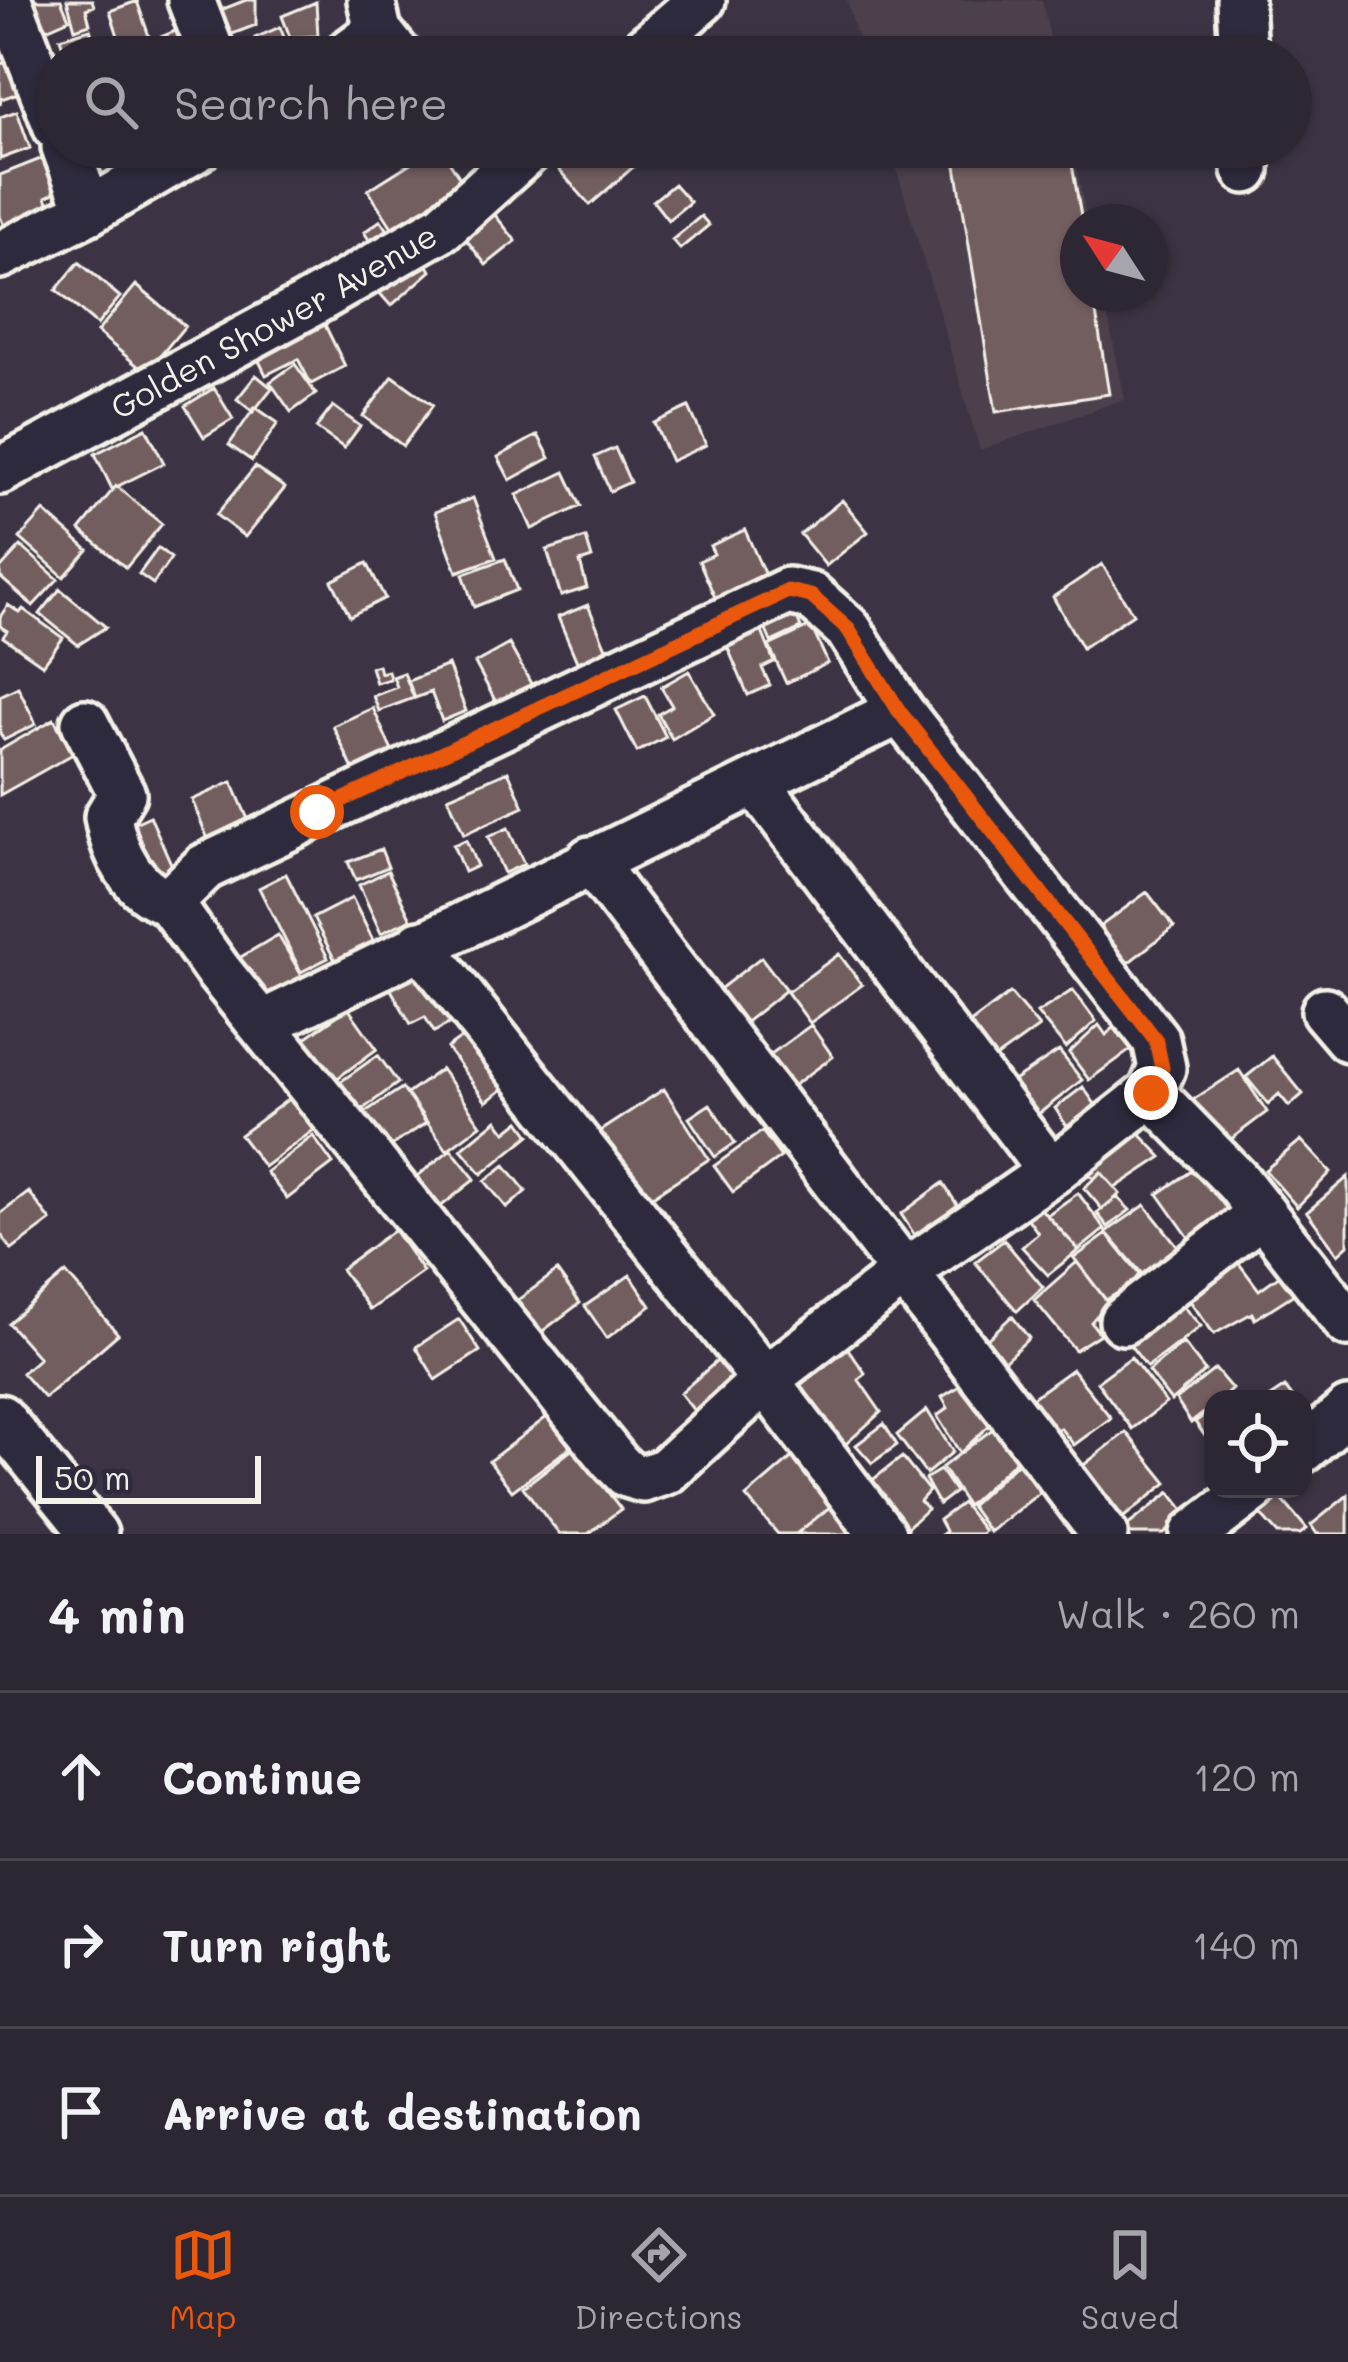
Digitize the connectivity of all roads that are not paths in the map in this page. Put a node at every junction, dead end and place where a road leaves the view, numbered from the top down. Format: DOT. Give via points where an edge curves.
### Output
graph roads {
  1 [pos="8,0"];
  2 [pos="191,0"];
  3 [pos="702,0"];
  4 [pos="1240,0"];
  5 [pos="205,36"];
  6 [pos="660,36"];
  7 [pos="1242,36"];
  8 [pos="36,73"];
  9 [pos="73,168"];
  10 [pos="163,168"];
  11 [pos="480,168"];
  12 [pos="89,211"];
  13 [pos="0,255"];
  14 [pos="0,470"];
  15 [pos="899,711"];
  16 [pos="85,723"];
  17 [pos="757,784"];
  18 [pos="590,860"];
  19 [pos="170,902"];
  20 [pos="420,944"];
  21 [pos="264,1023"];
  22 [pos="1151,1093"];
  23 [pos="1052,1172"];
  24 [pos="1262,1213"];
  25 [pos="904,1273"];
  26 [pos="1124,1321"];
  27 [pos="1348,1323"];
  28 [pos="766,1380"];
  29 [pos="1348,1411"];
  30 [pos="0,1418"];
  31 [pos="1312,1441"];
  32 [pos="1241,1498"];
  33 [pos="94,1534"];
  34 [pos="883,1534"];
  35 [pos="1103,1534"];
  36 [pos="1194,1534"];
  1 -- 8 [label="street"];
  2 -- 5 [label="street"];
  3 -- 6 [label="street"];
  4 -- 7 [label="street"];
  9 -- 12 [label="street"];
  10 -- 12 [label="street"];
  11 -- 14 [label="street, Golden Shower Avenue" via="443,227"];
  12 -- 13 [label="street"];
  15 -- 17 [label="street"];
  15 -- 19 [label="street" via="848,629 811,596 788,591 205,867"];
  15 -- 22 [label="street" via="1156,1040 1162,1068"];
  16 -- 19 [label="street" via="122,794 108,817 117,852 144,888"];
  17 -- 18 [label="street"];
  17 -- 23 [label="street"];
  18 -- 20 [label="street"];
  18 -- 25 [label="street"];
  19 -- 21 [label="street"];
  20 -- 21 [label="street"];
  20 -- 28 [label="street"];
  21 -- 28 [label="street" via="627,1474 643,1479 666,1471"];
  22 -- 23 [label="street"];
  22 -- 24 [label="street"];
  23 -- 25 [label="street"];
  24 -- 26 [label="street"];
  24 -- 27 [label="street"];
  25 -- 28 [label="street"];
  25 -- 35 [label="street"];
  28 -- 34 [label="street"];
  29 -- 31 [label="street"];
  30 -- 33 [label="street"];
  32 -- 36 [label="street"];
}
